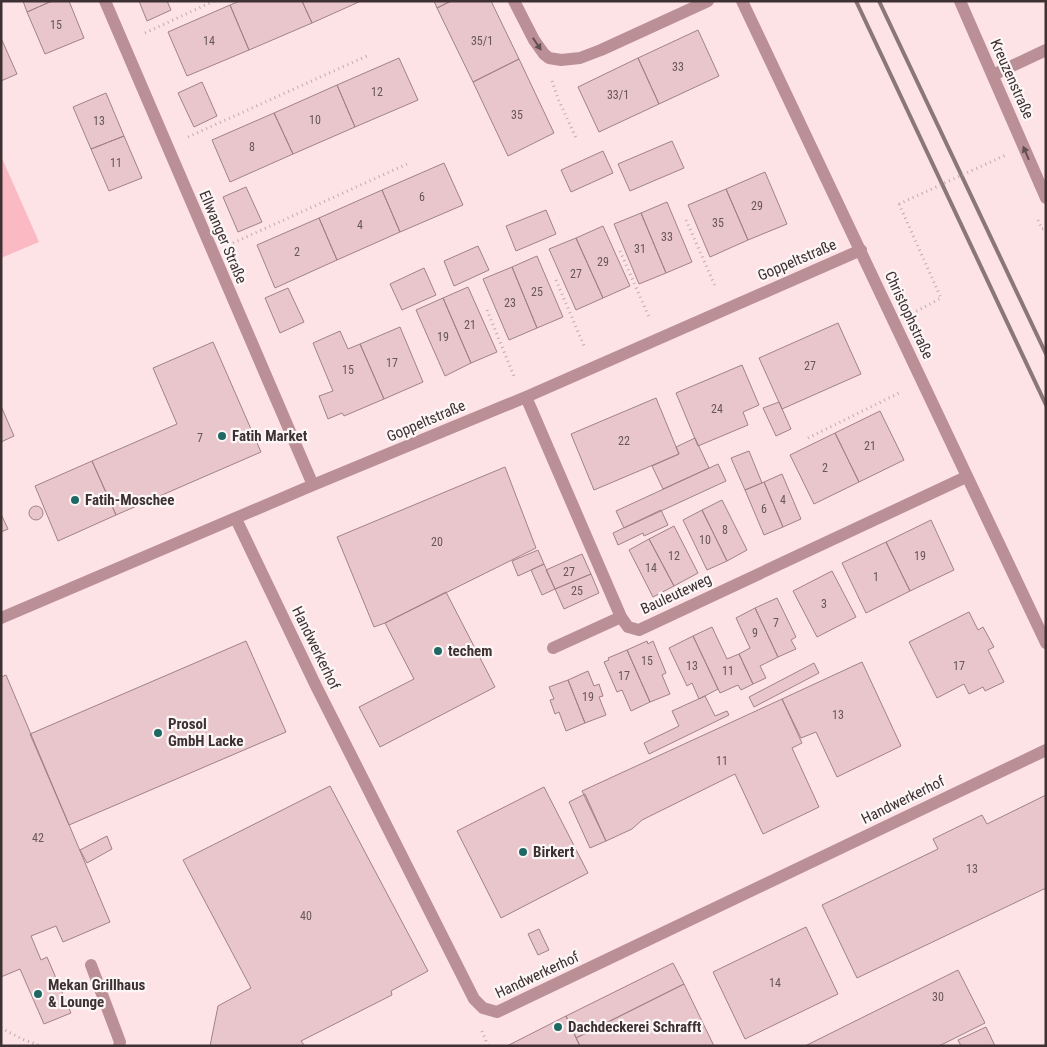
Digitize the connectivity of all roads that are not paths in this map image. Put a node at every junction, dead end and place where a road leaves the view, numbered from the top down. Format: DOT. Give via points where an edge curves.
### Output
graph roads {
  1 [pos="105,1"];
  2 [pos="514,1"];
  3 [pos="708,1"];
  4 [pos="742,1"];
  5 [pos="960,1"];
  6 [pos="1046,50"];
  7 [pos="992,75"];
  8 [pos="1046,198"];
  9 [pos="861,250"];
  10 [pos="525,397"];
  11 [pos="966,476"];
  12 [pos="313,485"];
  13 [pos="236,519"];
  14 [pos="621,617"];
  15 [pos="1,618"];
  16 [pos="1046,643"];
  17 [pos="553,648"];
  18 [pos="1046,750"];
  19 [pos="91,964"];
  20 [pos="119,1046"];
  1 -- 12 [label="street, Ellwanger Straße"];
  2 -- 3 [label="street, one-way" via="534,40 548,58 561,60 580,58"];
  4 -- 9 [label="street, Christophstraße"];
  5 -- 7 [label="street, Kreuzenstraße"];
  6 -- 7 [label="street"];
  8 -- 7 [label="street, Kreuzenstraße, one-way"];
  9 -- 10 [label="street, Goppeltstraße"];
  9 -- 11 [label="street, Christophstraße"];
  10 -- 12 [label="street, Goppeltstraße"];
  10 -- 14 [label="street, Bauleuteweg"];
  11 -- 14 [label="street, Bauleuteweg" via="639,630 628,627"];
  11 -- 16 [label="street, Christophstraße"];
  12 -- 13 [label="street, Goppeltstraße"];
  13 -- 15 [label="street, Goppeltstraße"];
  13 -- 18 [label="street, Handwerkerhof" via="474,999 483,1008 497,1012"];
  14 -- 17 [label="street"];
  19 -- 20 [label="street"];
}
